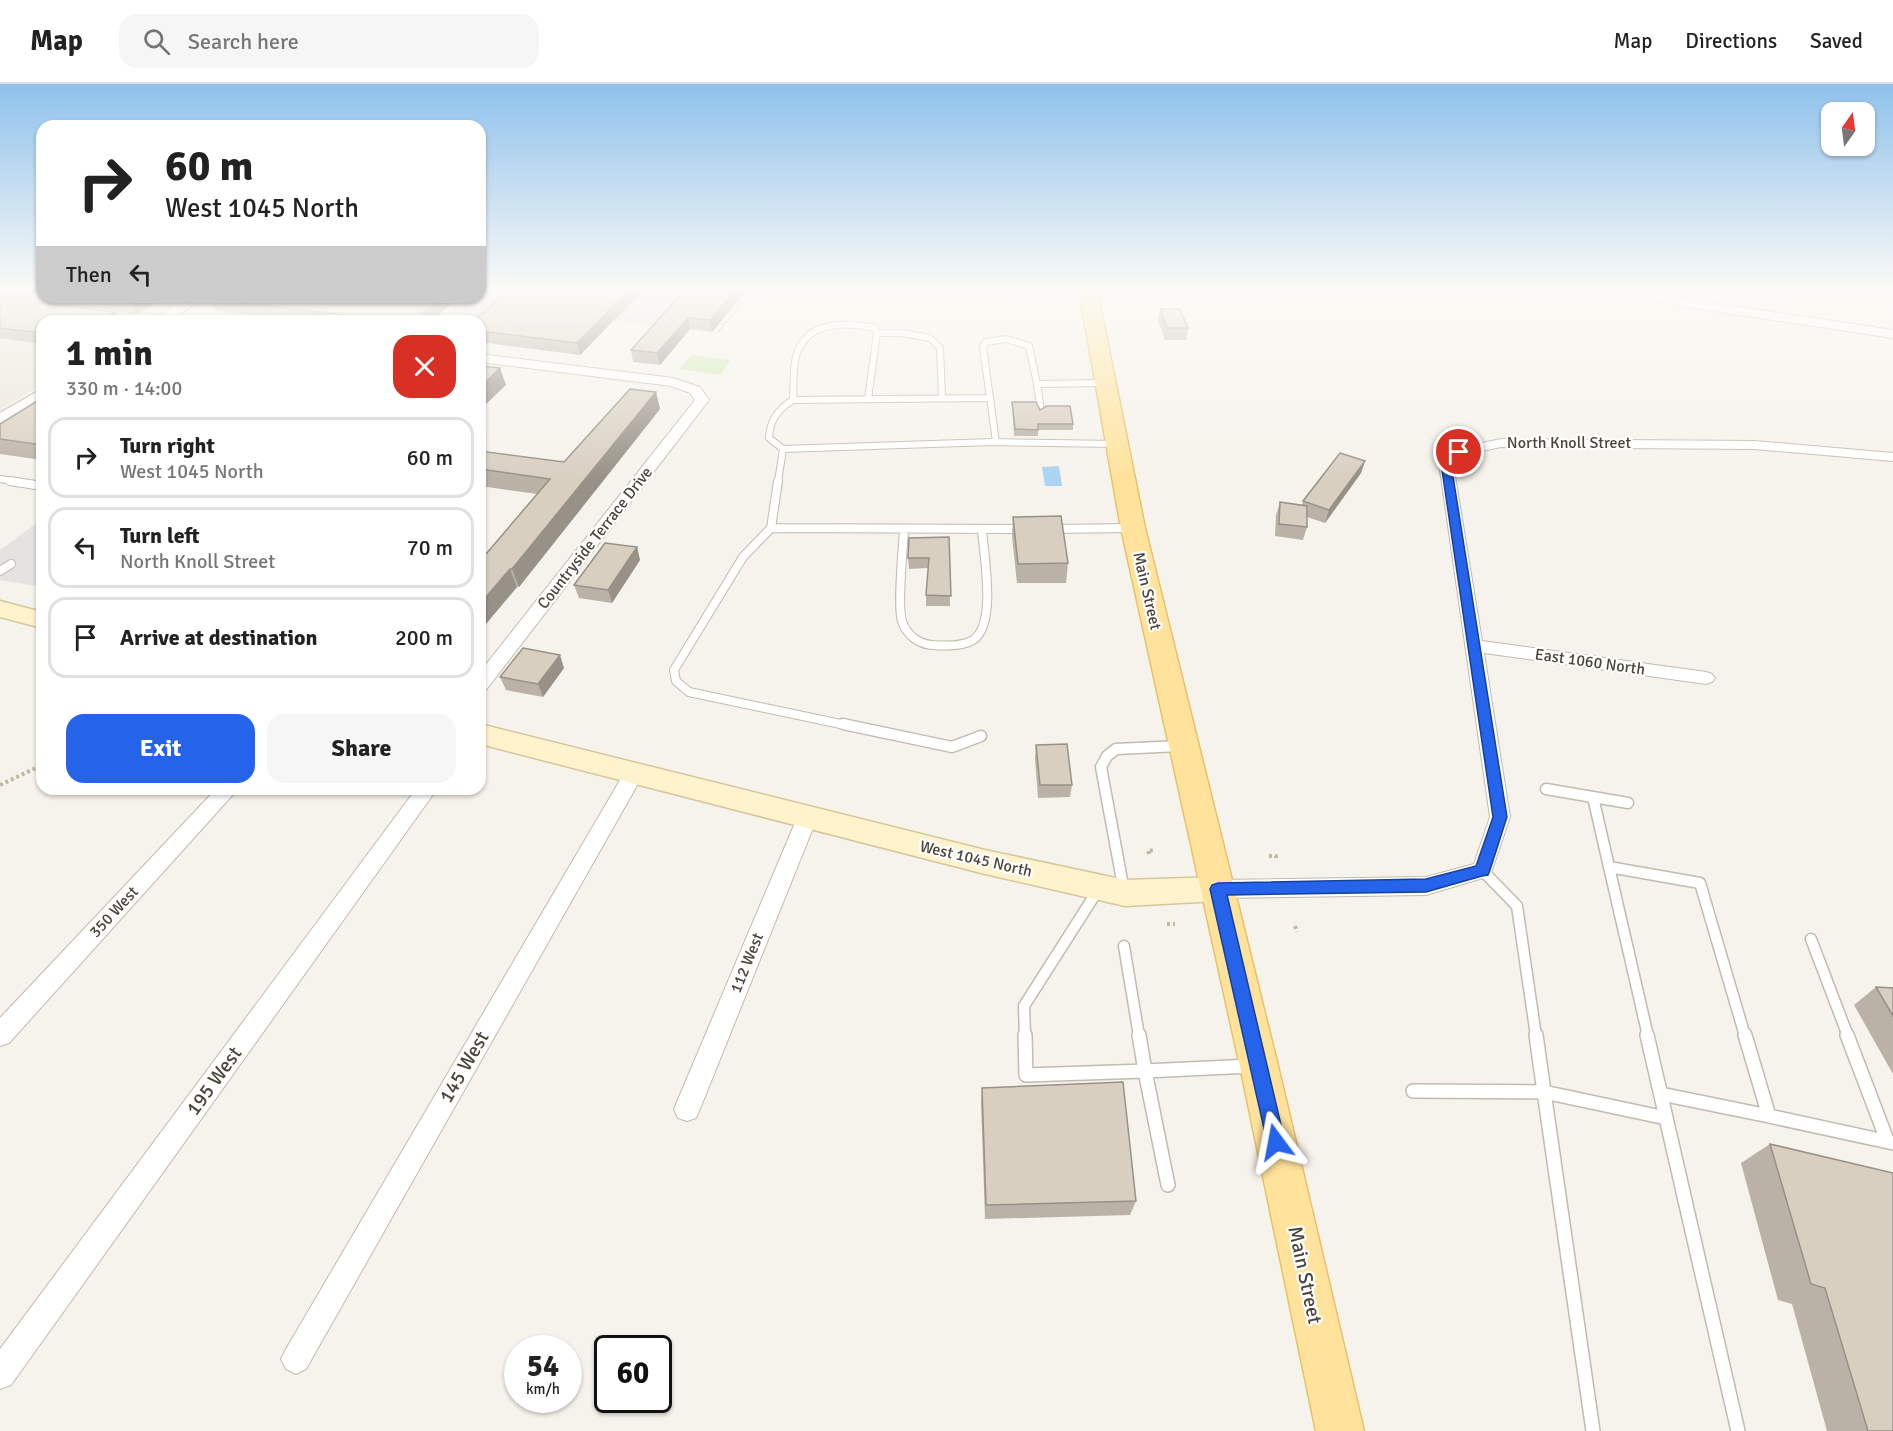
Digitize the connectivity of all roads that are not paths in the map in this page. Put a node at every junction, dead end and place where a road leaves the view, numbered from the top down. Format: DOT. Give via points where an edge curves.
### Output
graph roads {
  1 [pos="798,353"];
  2 [pos="874,353"];
  3 [pos="940,353"];
  4 [pos="984,353"];
  5 [pos="1030,353"];
  6 [pos="1099,353"];
  7 [pos="486,359"];
  8 [pos="1104,383"];
  9 [pos="1037,384"];
  10 [pos="36,397"];
  11 [pos="942,398"];
  12 [pos="990,398"];
  13 [pos="868,399"];
  14 [pos="793,400"];
  15 [pos="1041,411"];
  16 [pos="4,415"];
  17 [pos="996,442"];
  18 [pos="1117,444"];
  19 [pos="783,449"];
  20 [pos="1893,457"];
  21 [pos="0,479"];
  22 [pos="36,485"];
  23 [pos="771,528"];
  24 [pos="1133,528"];
  25 [pos="904,529"];
  26 [pos="1029,529"];
  27 [pos="1041,529"];
  28 [pos="982,530"];
  29 [pos="11,564"];
  30 [pos="0,571"];
  31 [pos="0,609"];
  32 [pos="36,618"];
  33 [pos="1474,645"];
  34 [pos="486,677"];
  35 [pos="1706,678"];
  36 [pos="486,736"];
  37 [pos="981,736"];
  38 [pos="1184,746"];
  39 [pos="633,775"];
  40 [pos="1546,789"];
  41 [pos="222,795"];
  42 [pos="423,795"];
  43 [pos="1593,797"];
  44 [pos="1628,803"];
  45 [pos="807,818"];
  46 [pos="1609,867"];
  47 [pos="1482,870"];
  48 [pos="1218,889"];
  49 [pos="1112,890"];
  50 [pos="1811,939"];
  51 [pos="1124,946"];
  52 [pos="0,1035"];
  53 [pos="1259,1066"];
  54 [pos="1146,1071"];
  55 [pos="1413,1091"];
  56 [pos="1544,1092"];
  57 [pos="1661,1094"];
  58 [pos="687,1109"];
  59 [pos="1769,1116"];
  60 [pos="1666,1118"];
  61 [pos="1890,1141"];
  62 [pos="1168,1185"];
  63 [pos="296,1359"];
  64 [pos="0,1374"];
  65 [pos="1340,1431"];
  66 [pos="1593,1431"];
  67 [pos="1738,1431"];
  1 -- 14 [label="lane"];
  2 -- 13 [label="lane"];
  3 -- 11 [label="lane"];
  4 -- 12 [label="lane"];
  5 -- 9 [label="lane"];
  6 -- 8 [label="main road, Main Street"];
  7 -- 34 [label="street, Countryside Terrace Drive" via="673,382 696,390 702,400"];
  8 -- 9 [label="lane"];
  8 -- 18 [label="main road, Main Street"];
  9 -- 15 [label="lane"];
  10 -- 16 [label="street"];
  11 -- 12 [label="lane"];
  11 -- 13 [label="lane"];
  12 -- 17 [label="lane"];
  13 -- 14 [label="lane"];
  14 -- 19 [label="lane" via="779,410 769,430 769,438"];
  17 -- 18 [label="lane"];
  17 -- 19 [label="lane"];
  18 -- 24 [label="main road, Main Street"];
  19 -- 23 [label="lane"];
  20 -- 33 [label="street, North Knoll Street" via="1815,448 1501,442 1459,452 1447,470"];
  21 -- 22 [label="lane"];
  23 -- 25 [label="lane"];
  23 -- 37 [label="lane" via="743,557 674,670 676,681 689,692 952,747"];
  24 -- 27 [label="lane"];
  24 -- 38 [label="main road, Main Street"];
  25 -- 28 [label="lane"];
  25 -- 28 [label="lane" via="901,619 908,634 928,645 951,646 972,641 983,630 987,615"];
  26 -- 28 [label="lane"];
  29 -- 30 [label="lane"];
  31 -- 32 [label="main road"];
  33 -- 35 [label="street, East 1060 North"];
  33 -- 47 [label="street, North Knoll Street" via="1500,817"];
  36 -- 39 [label="main road, West 1045 North"];
  38 -- 48 [label="main road, Main Street"];
  38 -- 49 [label="lane" via="1116,749 1101,767"];
  39 -- 45 [label="main road, West 1045 North"];
  39 -- 63 [label="street, 145 West"];
  40 -- 43 [label="lane"];
  41 -- 52 [label="street, 350 West"];
  42 -- 64 [label="street, 195 West"];
  43 -- 44 [label="lane"];
  43 -- 46 [label="lane"];
  45 -- 49 [label="main road, West 1045 North"];
  45 -- 58 [label="street, 112 West"];
  46 -- 57 [label="lane"];
  46 -- 59 [label="lane" via="1700,883"];
  47 -- 48 [label="street, West 1045 North" via="1426,885"];
  47 -- 56 [label="lane" via="1517,906"];
  48 -- 49 [label="main road, West 1045 North"];
  48 -- 53 [label="main road, Main Street"];
  49 -- 54 [label="lane" via="1024,1006 1026,1075"];
  50 -- 61 [label="lane"];
  51 -- 54 [label="lane"];
  53 -- 54 [label="lane"];
  53 -- 65 [label="main road, Main Street"];
  54 -- 62 [label="lane"];
  55 -- 56 [label="lane"];
  56 -- 60 [label="lane"];
  56 -- 66 [label="lane"];
  57 -- 59 [label="lane"];
  57 -- 60 [label="lane"];
  59 -- 61 [label="lane"];
  60 -- 67 [label="lane"];
}
